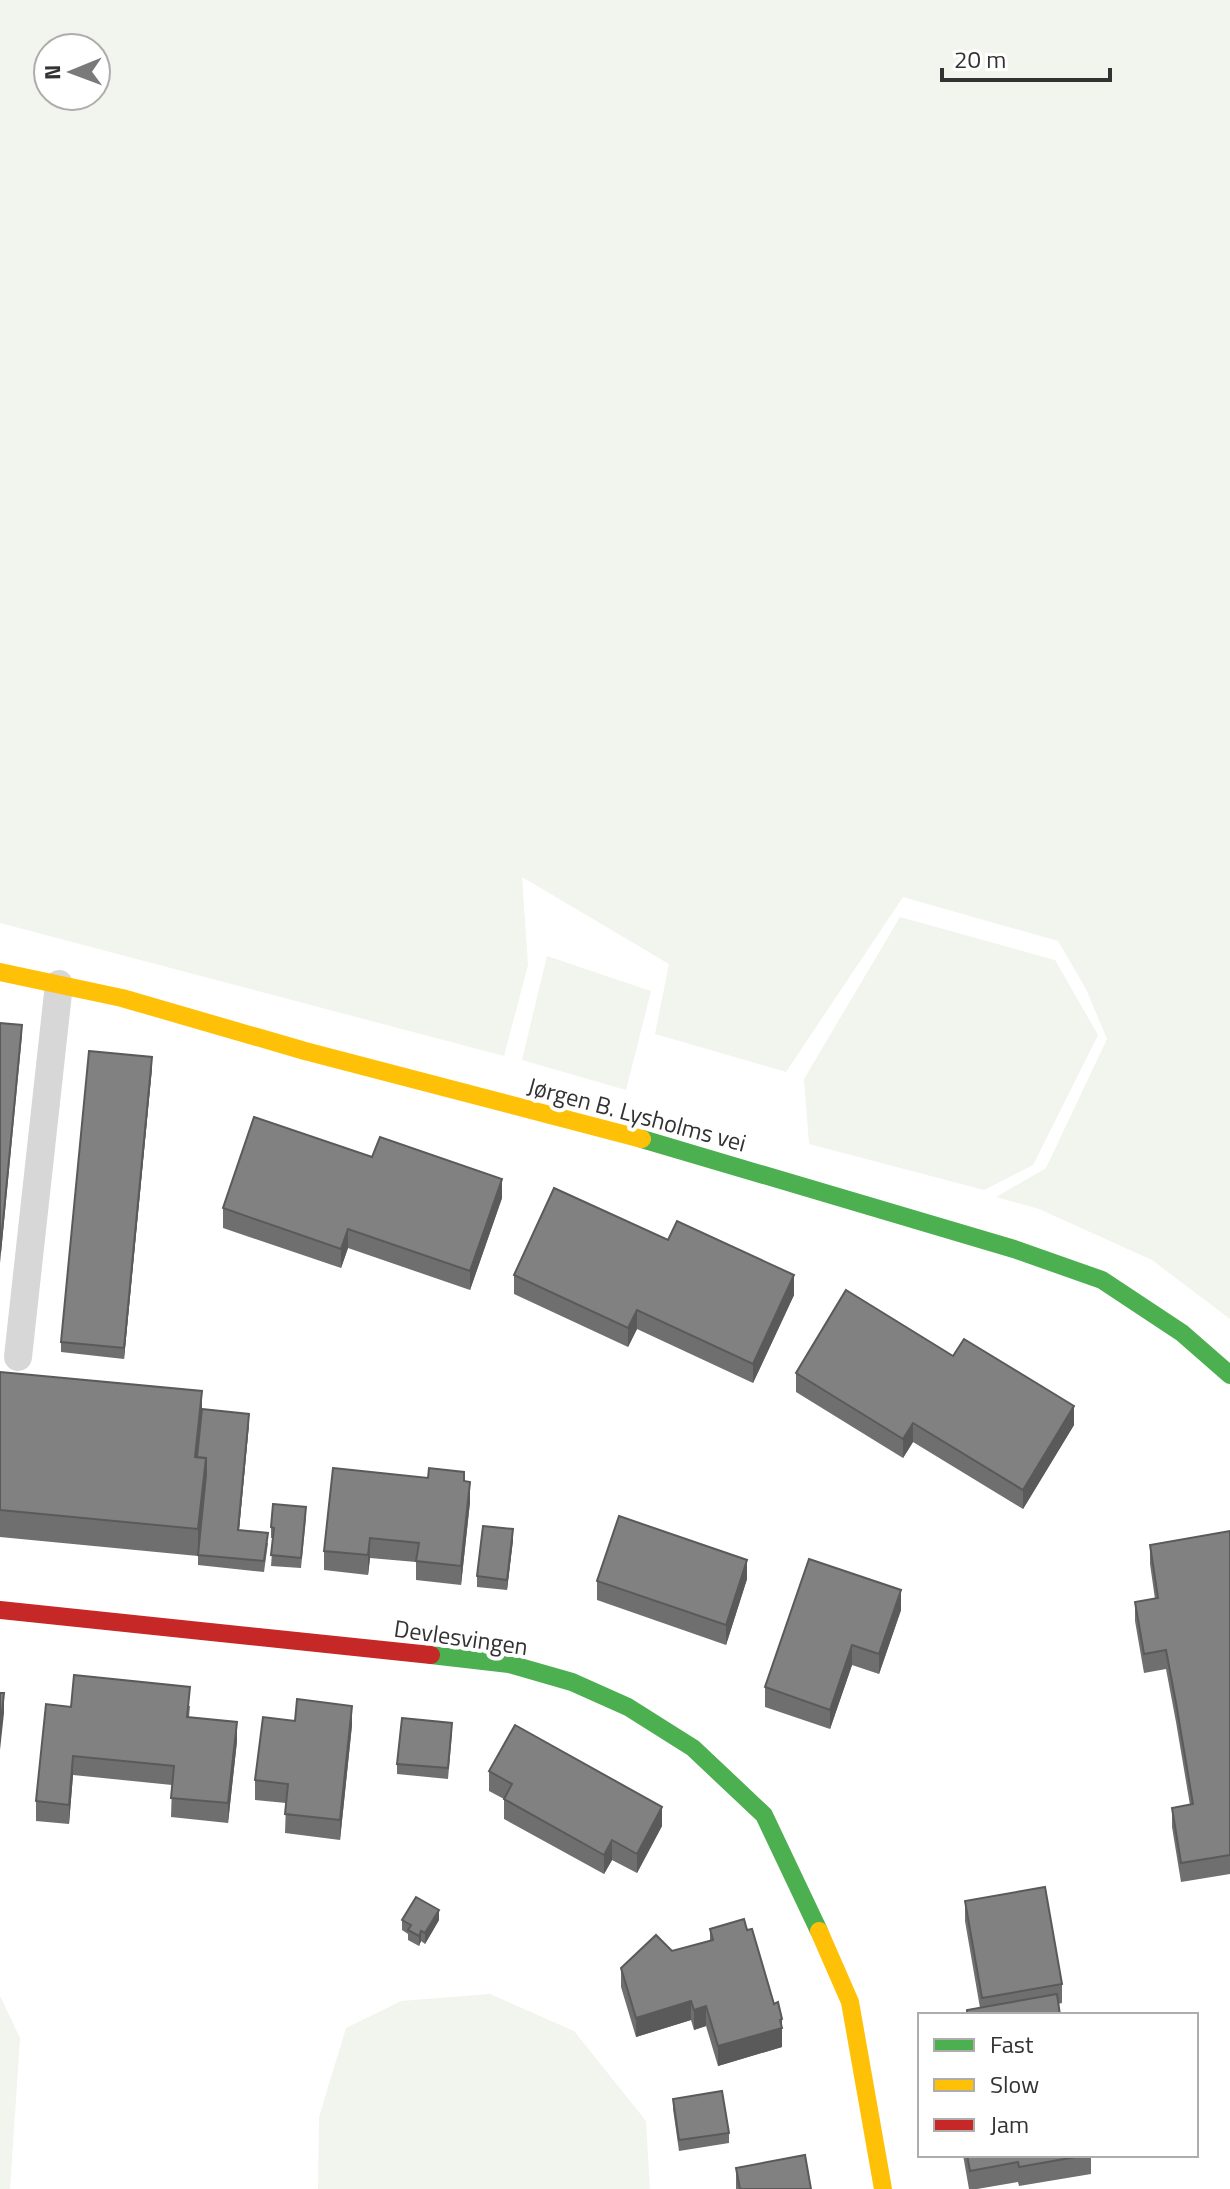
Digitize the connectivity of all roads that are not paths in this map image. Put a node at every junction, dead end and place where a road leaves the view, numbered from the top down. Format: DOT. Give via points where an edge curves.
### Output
graph roads {
  1 [pos="0,972"];
  2 [pos="59,984"];
  3 [pos="18,1357"];
  4 [pos="1230,1375"];
  5 [pos="0,1610"];
  6 [pos="883,2189"];
  1 -- 2 [label="street, Jørgen B. Lysholms vei"];
  2 -- 3 [label="lane"];
  2 -- 4 [label="street, Jørgen B. Lysholms vei" via="686,1150 1014,1249 1102,1280 1182,1333"];
  5 -- 6 [label="street, Devlesvingen" via="509,1664 572,1682 628,1707 693,1748 764,1815 850,2002"];
}
